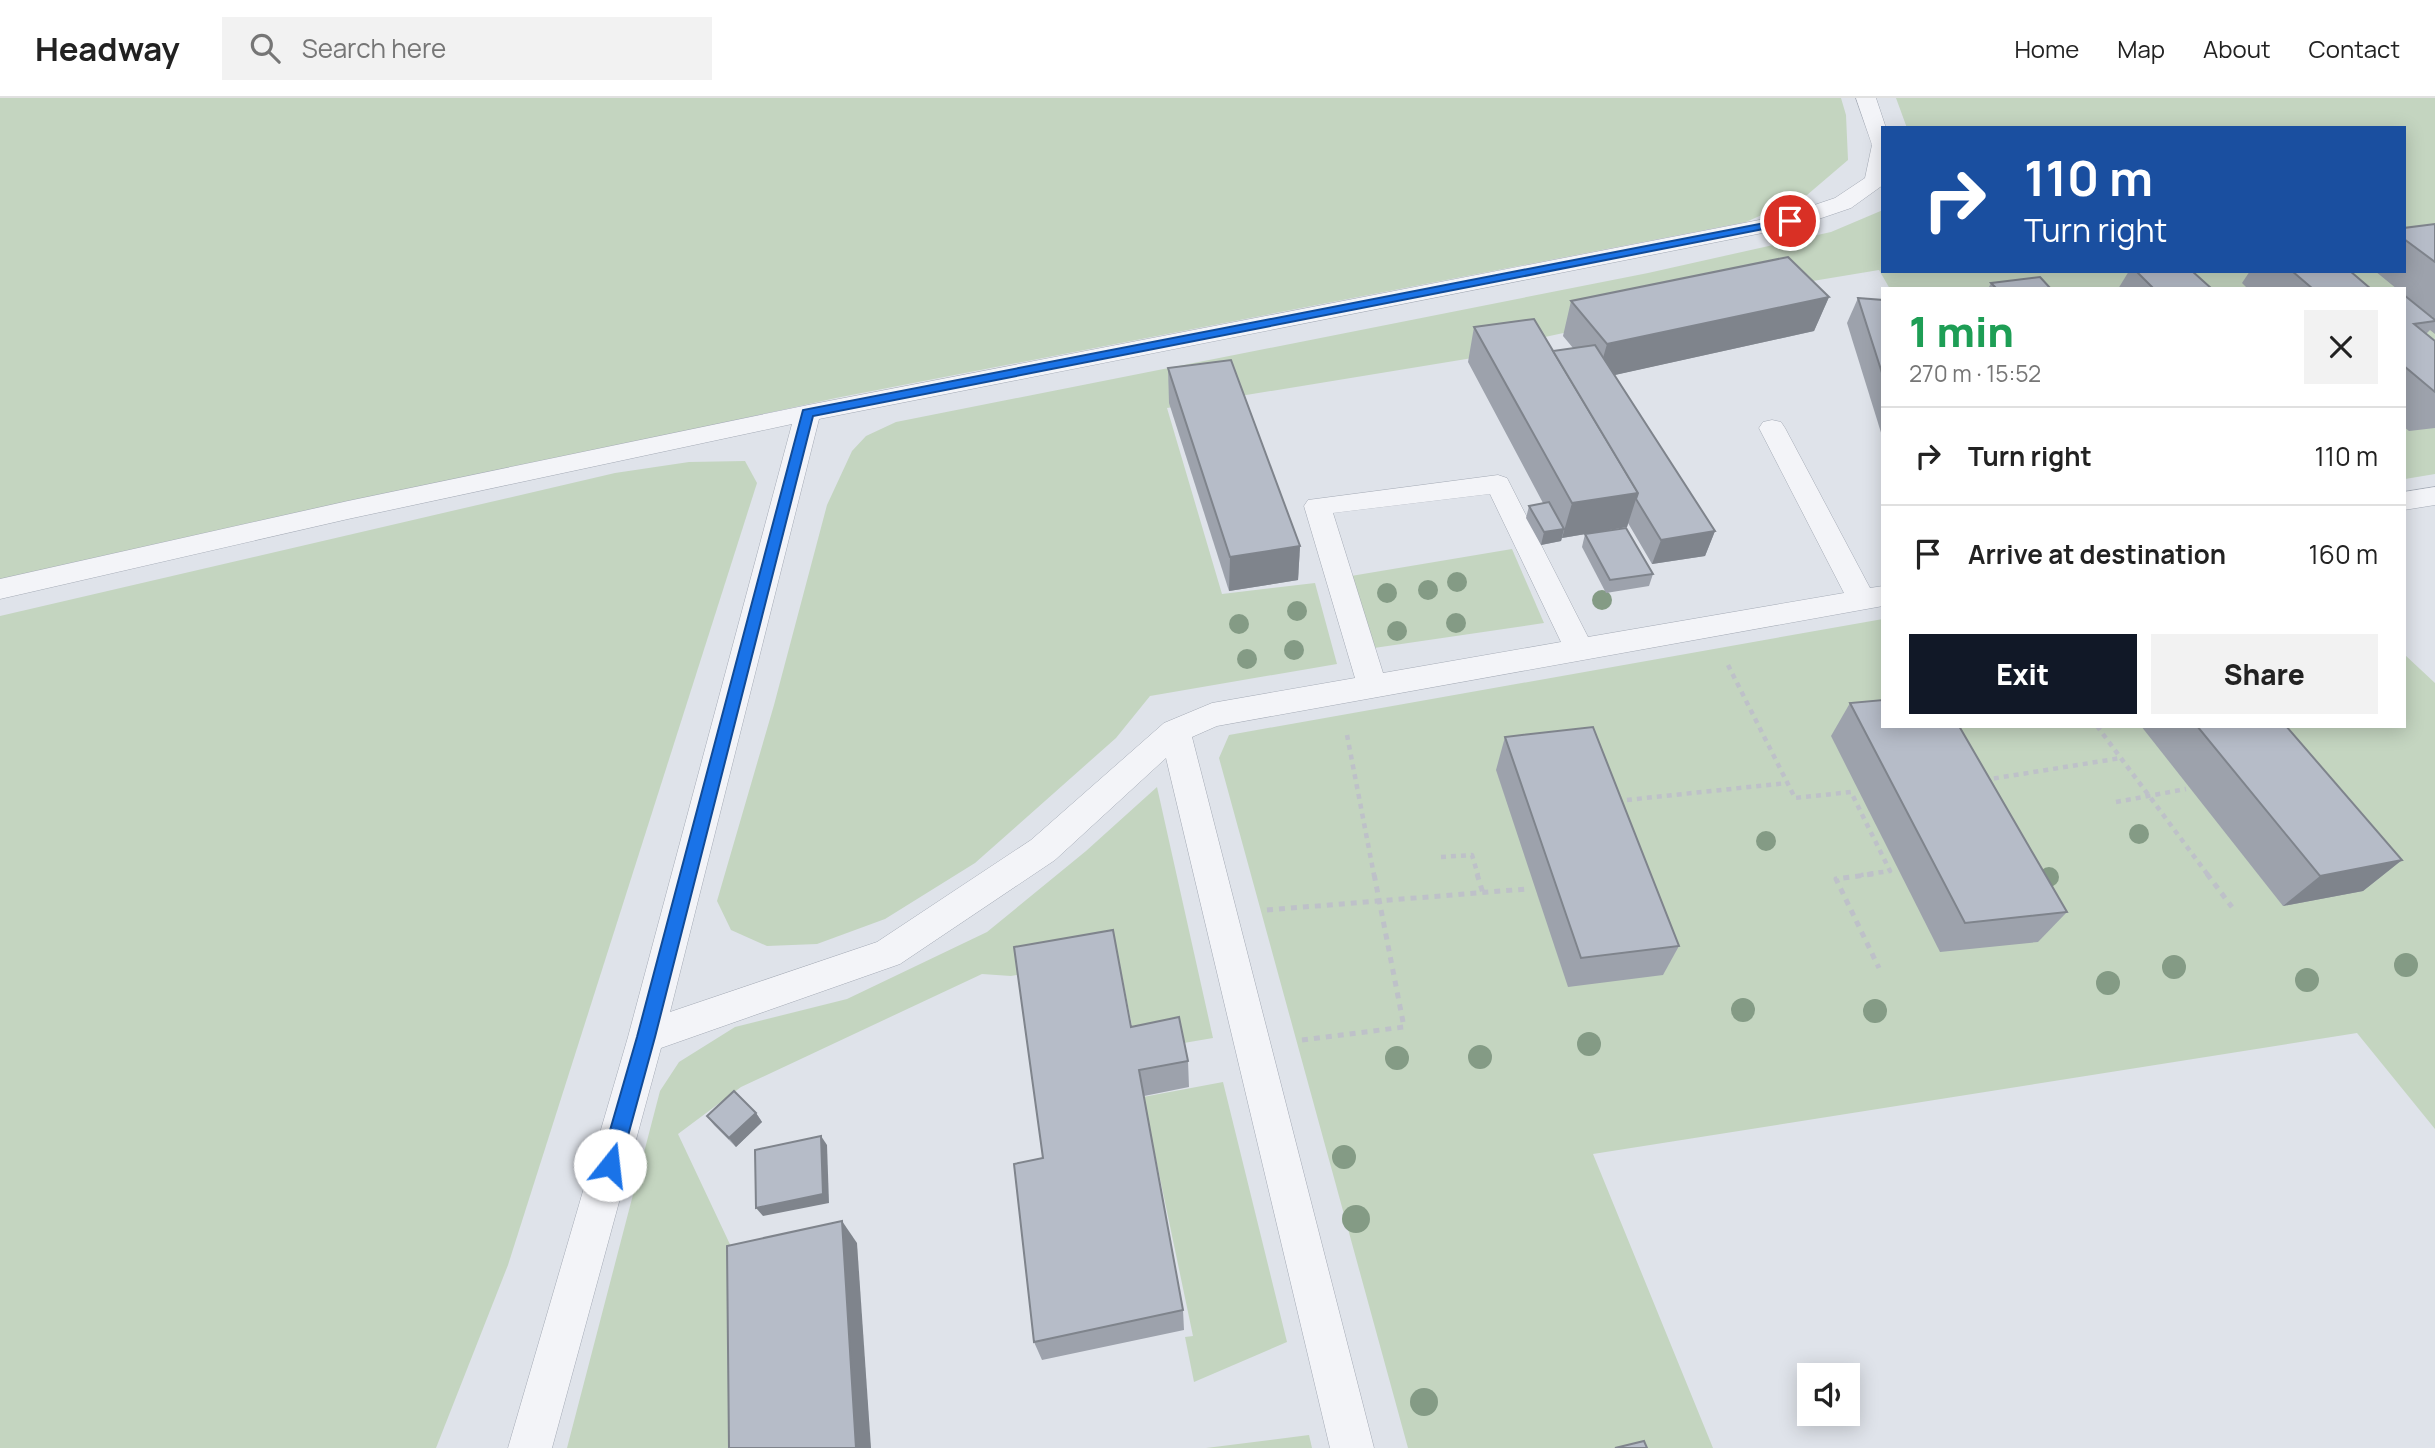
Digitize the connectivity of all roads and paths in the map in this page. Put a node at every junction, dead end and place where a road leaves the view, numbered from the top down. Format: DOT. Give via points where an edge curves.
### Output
graph roads {
  1 [pos="1866,98"];
  2 [pos="1881,142"];
  3 [pos="1881,150"];
  4 [pos="808,413"];
  5 [pos="1772,428"];
  6 [pos="2435,496"];
  7 [pos="2406,501"];
  8 [pos="0,589"];
  9 [pos="1872,598"];
  10 [pos="1709,627"];
  11 [pos="1579,649"];
  12 [pos="1372,685"];
  13 [pos="1339,691"];
  14 [pos="2099,728"];
  15 [pos="1175,731"];
  16 [pos="2121,758"];
  17 [pos="1972,781"];
  18 [pos="1787,783"];
  19 [pos="2186,789"];
  20 [pos="2150,796"];
  21 [pos="1608,802"];
  22 [pos="2116,802"];
  23 [pos="1441,857"];
  24 [pos="1526,889"];
  25 [pos="1483,893"];
  26 [pos="1380,901"];
  27 [pos="2232,907"];
  28 [pos="1220,913"];
  29 [pos="1879,968"];
  30 [pos="646,1037"];
  31 [pos="1253,1047"];
  32 [pos="530,1448"];
  33 [pos="1352,1448"];
  1 -- 2 [label="lane"];
  3 -- 4 [label="lane" via="1875,181 1843,203 1790,221"];
  4 -- 8 [label="lane"];
  4 -- 30 [label="lane"];
  5 -- 9 [label="lane"];
  6 -- 7 [label="lane"];
  9 -- 10 [label="lane"];
  10 -- 11 [label="lane"];
  10 -- 18 [label="path"];
  11 -- 12 [label="lane"];
  11 -- 12 [label="lane" via="1498,484 1317,506"];
  12 -- 13 [label="lane"];
  13 -- 15 [label="lane" via="1212,715"];
  13 -- 26 [label="path"];
  14 -- 16 [label="path"];
  15 -- 28 [label="lane"];
  15 -- 30 [label="lane" via="1043,850 888,953"];
  16 -- 17 [label="path"];
  16 -- 20 [label="path"];
  18 -- 21 [label="path"];
  18 -- 29 [label="path" via="1795,798 1850,792 1885,860 1890,871 1836,879"];
  19 -- 20 [label="path"];
  20 -- 22 [label="path"];
  20 -- 27 [label="path"];
  23 -- 25 [label="path" via="1472,855"];
  24 -- 25 [label="path"];
  25 -- 26 [label="path"];
  26 -- 28 [label="path"];
  26 -- 31 [label="path" via="1404,1027"];
  28 -- 31 [label="lane"];
  30 -- 32 [label="lane"];
  31 -- 33 [label="lane"];
}
